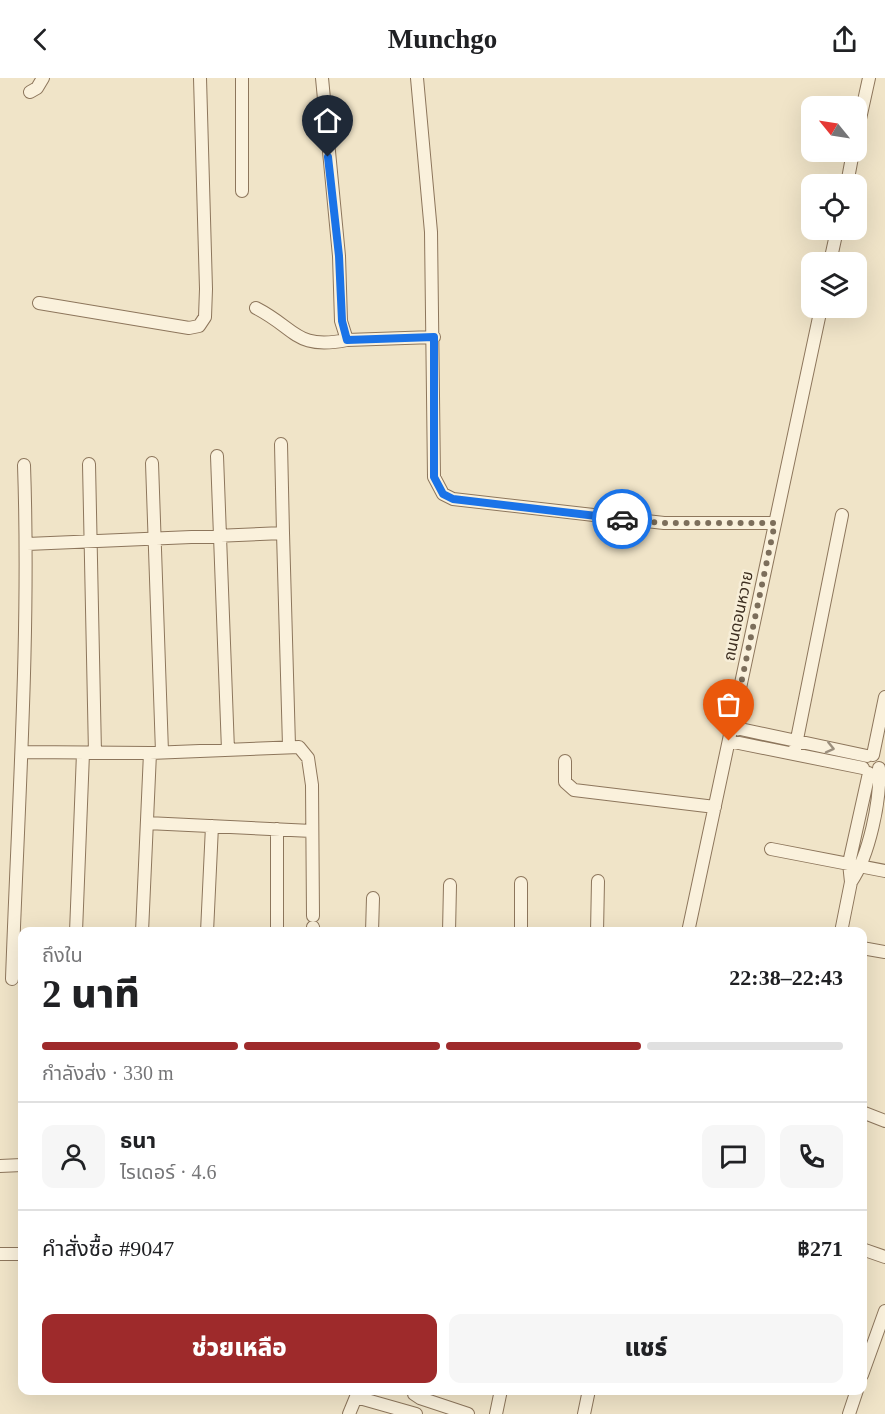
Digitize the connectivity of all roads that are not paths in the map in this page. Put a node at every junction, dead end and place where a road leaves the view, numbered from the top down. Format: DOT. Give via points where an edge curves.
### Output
graph roads {
  1 [pos="43,78"];
  2 [pos="200,78"];
  3 [pos="242,78"];
  4 [pos="322,78"];
  5 [pos="417,78"];
  6 [pos="870,78"];
  7 [pos="30,92"];
  8 [pos="866,96"];
  9 [pos="242,191"];
  10 [pos="39,303"];
  11 [pos="255,308"];
  12 [pos="819,318"];
  13 [pos="434,337"];
  14 [pos="347,340"];
  15 [pos="281,444"];
  16 [pos="217,456"];
  17 [pos="152,463"];
  18 [pos="88,464"];
  19 [pos="24,465"];
  20 [pos="842,515"];
  21 [pos="775,523"];
  22 [pos="283,533"];
  23 [pos="220,535"];
  24 [pos="156,538"];
  25 [pos="92,540"];
  26 [pos="27,544"];
  27 [pos="885,697"];
  28 [pos="884,716"];
  29 [pos="731,727"];
  30 [pos="729,741"];
  31 [pos="289,746"];
  32 [pos="795,748"];
  33 [pos="228,750"];
  34 [pos="23,752"];
  35 [pos="89,753"];
  36 [pos="156,753"];
  37 [pos="565,761"];
  38 [pos="870,764"];
  39 [pos="715,807"];
  40 [pos="862,808"];
  41 [pos="880,812"];
  42 [pos="147,823"];
  43 [pos="212,826"];
  44 [pos="277,829"];
  45 [pos="312,831"];
  46 [pos="771,849"];
  47 [pos="855,865"];
  48 [pos="885,871"];
  49 [pos="598,881"];
  50 [pos="521,883"];
  51 [pos="450,885"];
  52 [pos="373,897"];
  53 [pos="313,925"];
  54 [pos="76,927"];
  55 [pos="142,927"];
  56 [pos="207,927"];
  57 [pos="277,927"];
  58 [pos="372,927"];
  59 [pos="449,927"];
  60 [pos="521,927"];
  61 [pos="597,927"];
  62 [pos="689,927"];
  63 [pos="842,927"];
  64 [pos="867,949"];
  65 [pos="885,952"];
  66 [pos="12,979"];
  67 [pos="867,1113"];
  68 [pos="884,1117"];
  69 [pos="18,1165"];
  70 [pos="0,1166"];
  71 [pos="867,1251"];
  72 [pos="0,1254"];
  73 [pos="18,1254"];
  74 [pos="885,1257"];
  75 [pos="885,1311"];
  76 [pos="867,1361"];
  77 [pos="416,1395"];
  78 [pos="500,1395"];
  79 [pos="588,1395"];
  80 [pos="855,1395"];
  81 [pos="349,1414"];
  82 [pos="416,1414"];
  83 [pos="468,1414"];
  84 [pos="496,1414"];
  85 [pos="584,1414"];
  86 [pos="849,1414"];
  1 -- 7 [label="street"];
  2 -- 10 [label="street" via="206,289 205,317 199,326 189,328"];
  3 -- 9 [label="street"];
  4 -- 14 [label="street" via="342,321"];
  5 -- 13 [label="street" via="431,232"];
  6 -- 8 [label="street"];
  11 -- 14 [label="street" via="284,324 298,338 312,343"];
  12 -- 21 [label="street, ถนนดอนหวาย"];
  13 -- 14 [label="street"];
  13 -- 21 [label="street" via="434,477 443,494 453,499 558,513 663,523"];
  15 -- 22 [label="street"];
  16 -- 23 [label="street"];
  17 -- 24 [label="street"];
  18 -- 25 [label="street"];
  19 -- 26 [label="street"];
  20 -- 32 [label="street"];
  21 -- 29 [label="street, ถนนดอนหวาย"];
  22 -- 23 [label="street"];
  22 -- 31 [label="street"];
  23 -- 24 [label="street"];
  23 -- 33 [label="street"];
  24 -- 25 [label="street"];
  24 -- 36 [label="street"];
  25 -- 26 [label="street"];
  25 -- 35 [label="street"];
  26 -- 34 [label="street"];
  27 -- 28 [label="street"];
  28 -- 38 [label="street"];
  29 -- 30 [label="street, ถนนดอนหวาย"];
  29 -- 32 [label="street"];
  30 -- 32 [label="street"];
  30 -- 39 [label="street, ถนนดอนหวาย"];
  31 -- 33 [label="street"];
  31 -- 45 [label="street" via="299,747 308,758"];
  32 -- 38 [label="street"];
  33 -- 36 [label="street"];
  34 -- 35 [label="street"];
  34 -- 66 [label="street"];
  35 -- 36 [label="street"];
  35 -- 54 [label="street"];
  36 -- 42 [label="street"];
  37 -- 39 [label="street" via="565,782 574,790"];
  38 -- 40 [label="street"];
  38 -- 41 [label="street"];
  39 -- 62 [label="street, ถนนดอนหวาย"];
  40 -- 41 [label="street"];
  40 -- 47 [label="street"];
  41 -- 47 [label="street"];
  42 -- 43 [label="street"];
  42 -- 55 [label="street"];
  43 -- 44 [label="street"];
  43 -- 56 [label="street"];
  44 -- 45 [label="street"];
  44 -- 57 [label="street"];
  45 -- 53 [label="street"];
  46 -- 47 [label="street"];
  47 -- 48 [label="street"];
  47 -- 63 [label="street"];
  49 -- 61 [label="street"];
  50 -- 60 [label="street"];
  51 -- 59 [label="street"];
  52 -- 58 [label="street"];
  64 -- 65 [label="street"];
  67 -- 68 [label="street"];
  69 -- 70 [label="street"];
  71 -- 74 [label="street"];
  72 -- 73 [label="street"];
  75 -- 76 [label="street"];
  77 -- 83 [label="street"];
  78 -- 84 [label="street"];
  79 -- 85 [label="street"];
  80 -- 86 [label="street"];
  81 -- 82 [label="street" via="356,1397"];
}
